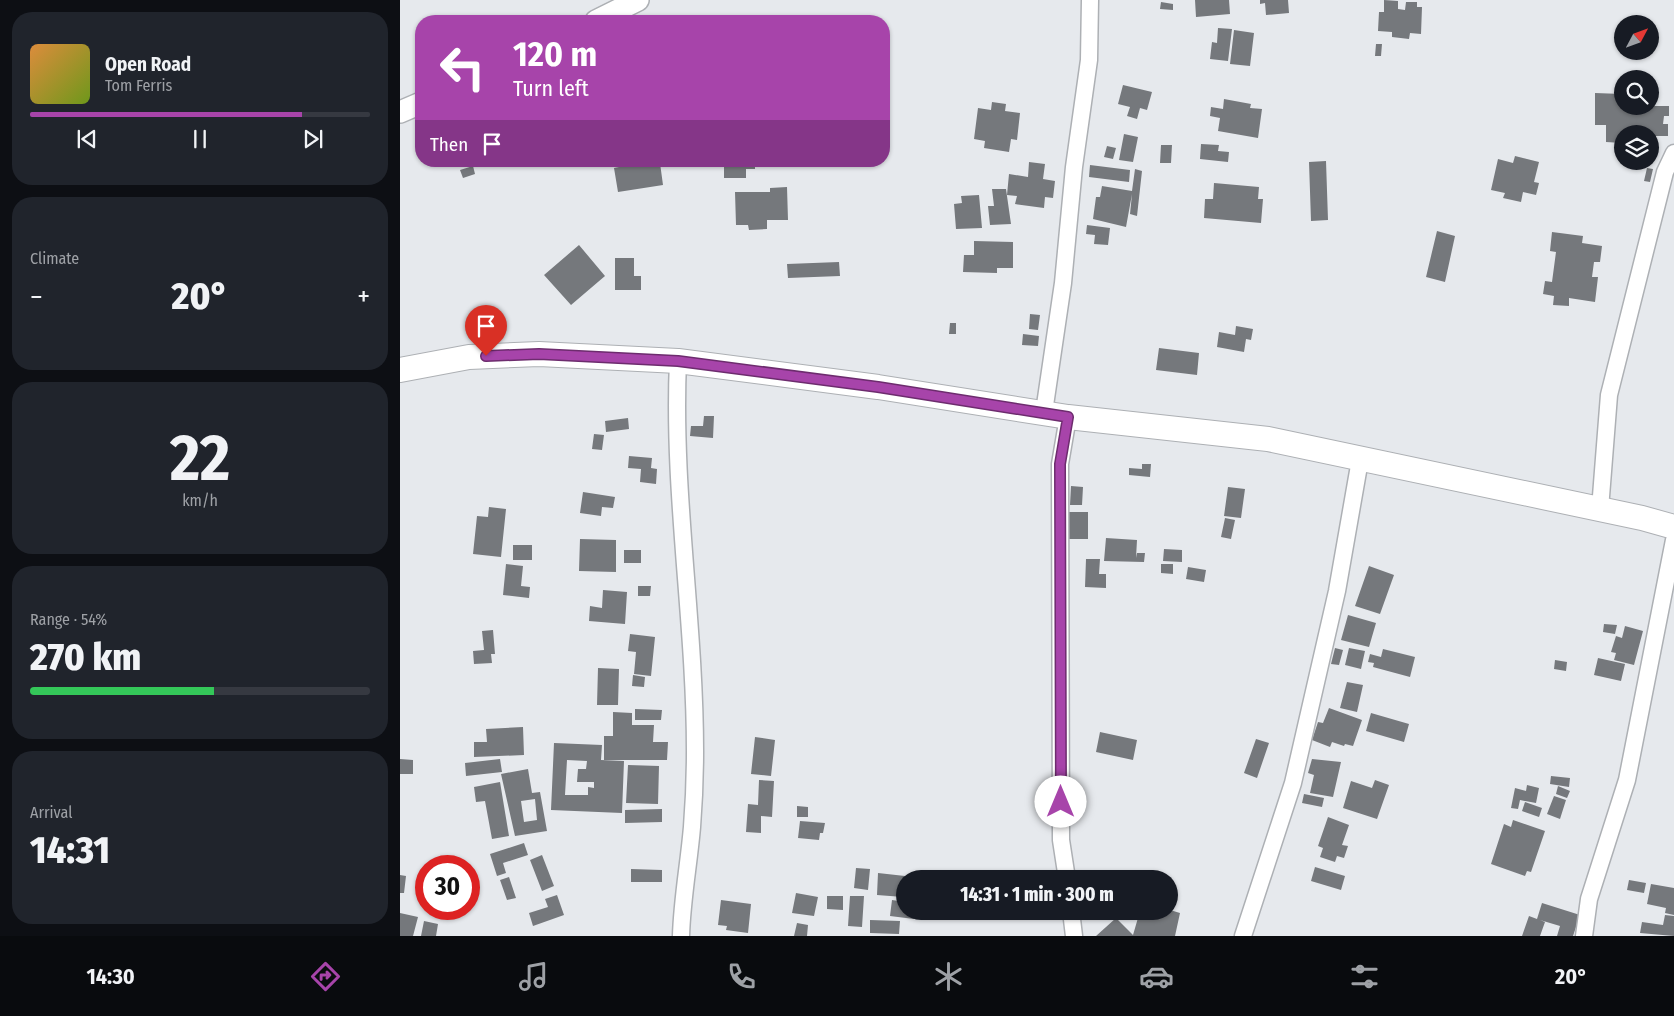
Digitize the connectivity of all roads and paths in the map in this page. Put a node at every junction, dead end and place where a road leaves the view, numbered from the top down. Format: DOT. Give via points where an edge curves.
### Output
graph roads {
  1 [pos="638,0"];
  2 [pos="1090,0"];
  3 [pos="608,15"];
  4 [pos="415,105"];
  5 [pos="400,112"];
  6 [pos="1674,153"];
  7 [pos="678,361"];
  8 [pos="400,370"];
  9 [pos="1044,412"];
  10 [pos="1068,417"];
  11 [pos="1360,460"];
  12 [pos="1600,510"];
  13 [pos="1674,527"];
  14 [pos="1674,540"];
  15 [pos="1066,870"];
  16 [pos="1072,920"];
  17 [pos="681,936"];
  18 [pos="1074,936"];
  19 [pos="1243,936"];
  20 [pos="1584,936"];
  1 -- 3 [label="street"];
  2 -- 9 [label="street" via="1088,60 1063,283"];
  4 -- 5 [label="street"];
  6 -- 12 [label="street" via="1665,172 1609,396"];
  7 -- 8 [label="main road" via="539,354 469,357"];
  7 -- 9 [label="main road"];
  7 -- 17 [label="street" via="675,416 692,656 695,751 692,827 682,901"];
  9 -- 10 [label="main road"];
  10 -- 11 [label="main road" via="1268,439"];
  10 -- 15 [label="street" via="1060,464 1061,840"];
  11 -- 12 [label="main road"];
  11 -- 19 [label="street" via="1337,591 1292,783"];
  12 -- 13 [label="main road"];
  14 -- 20 [label="street" via="1627,780 1589,899"];
  16 -- 18 [label="street"];
}
